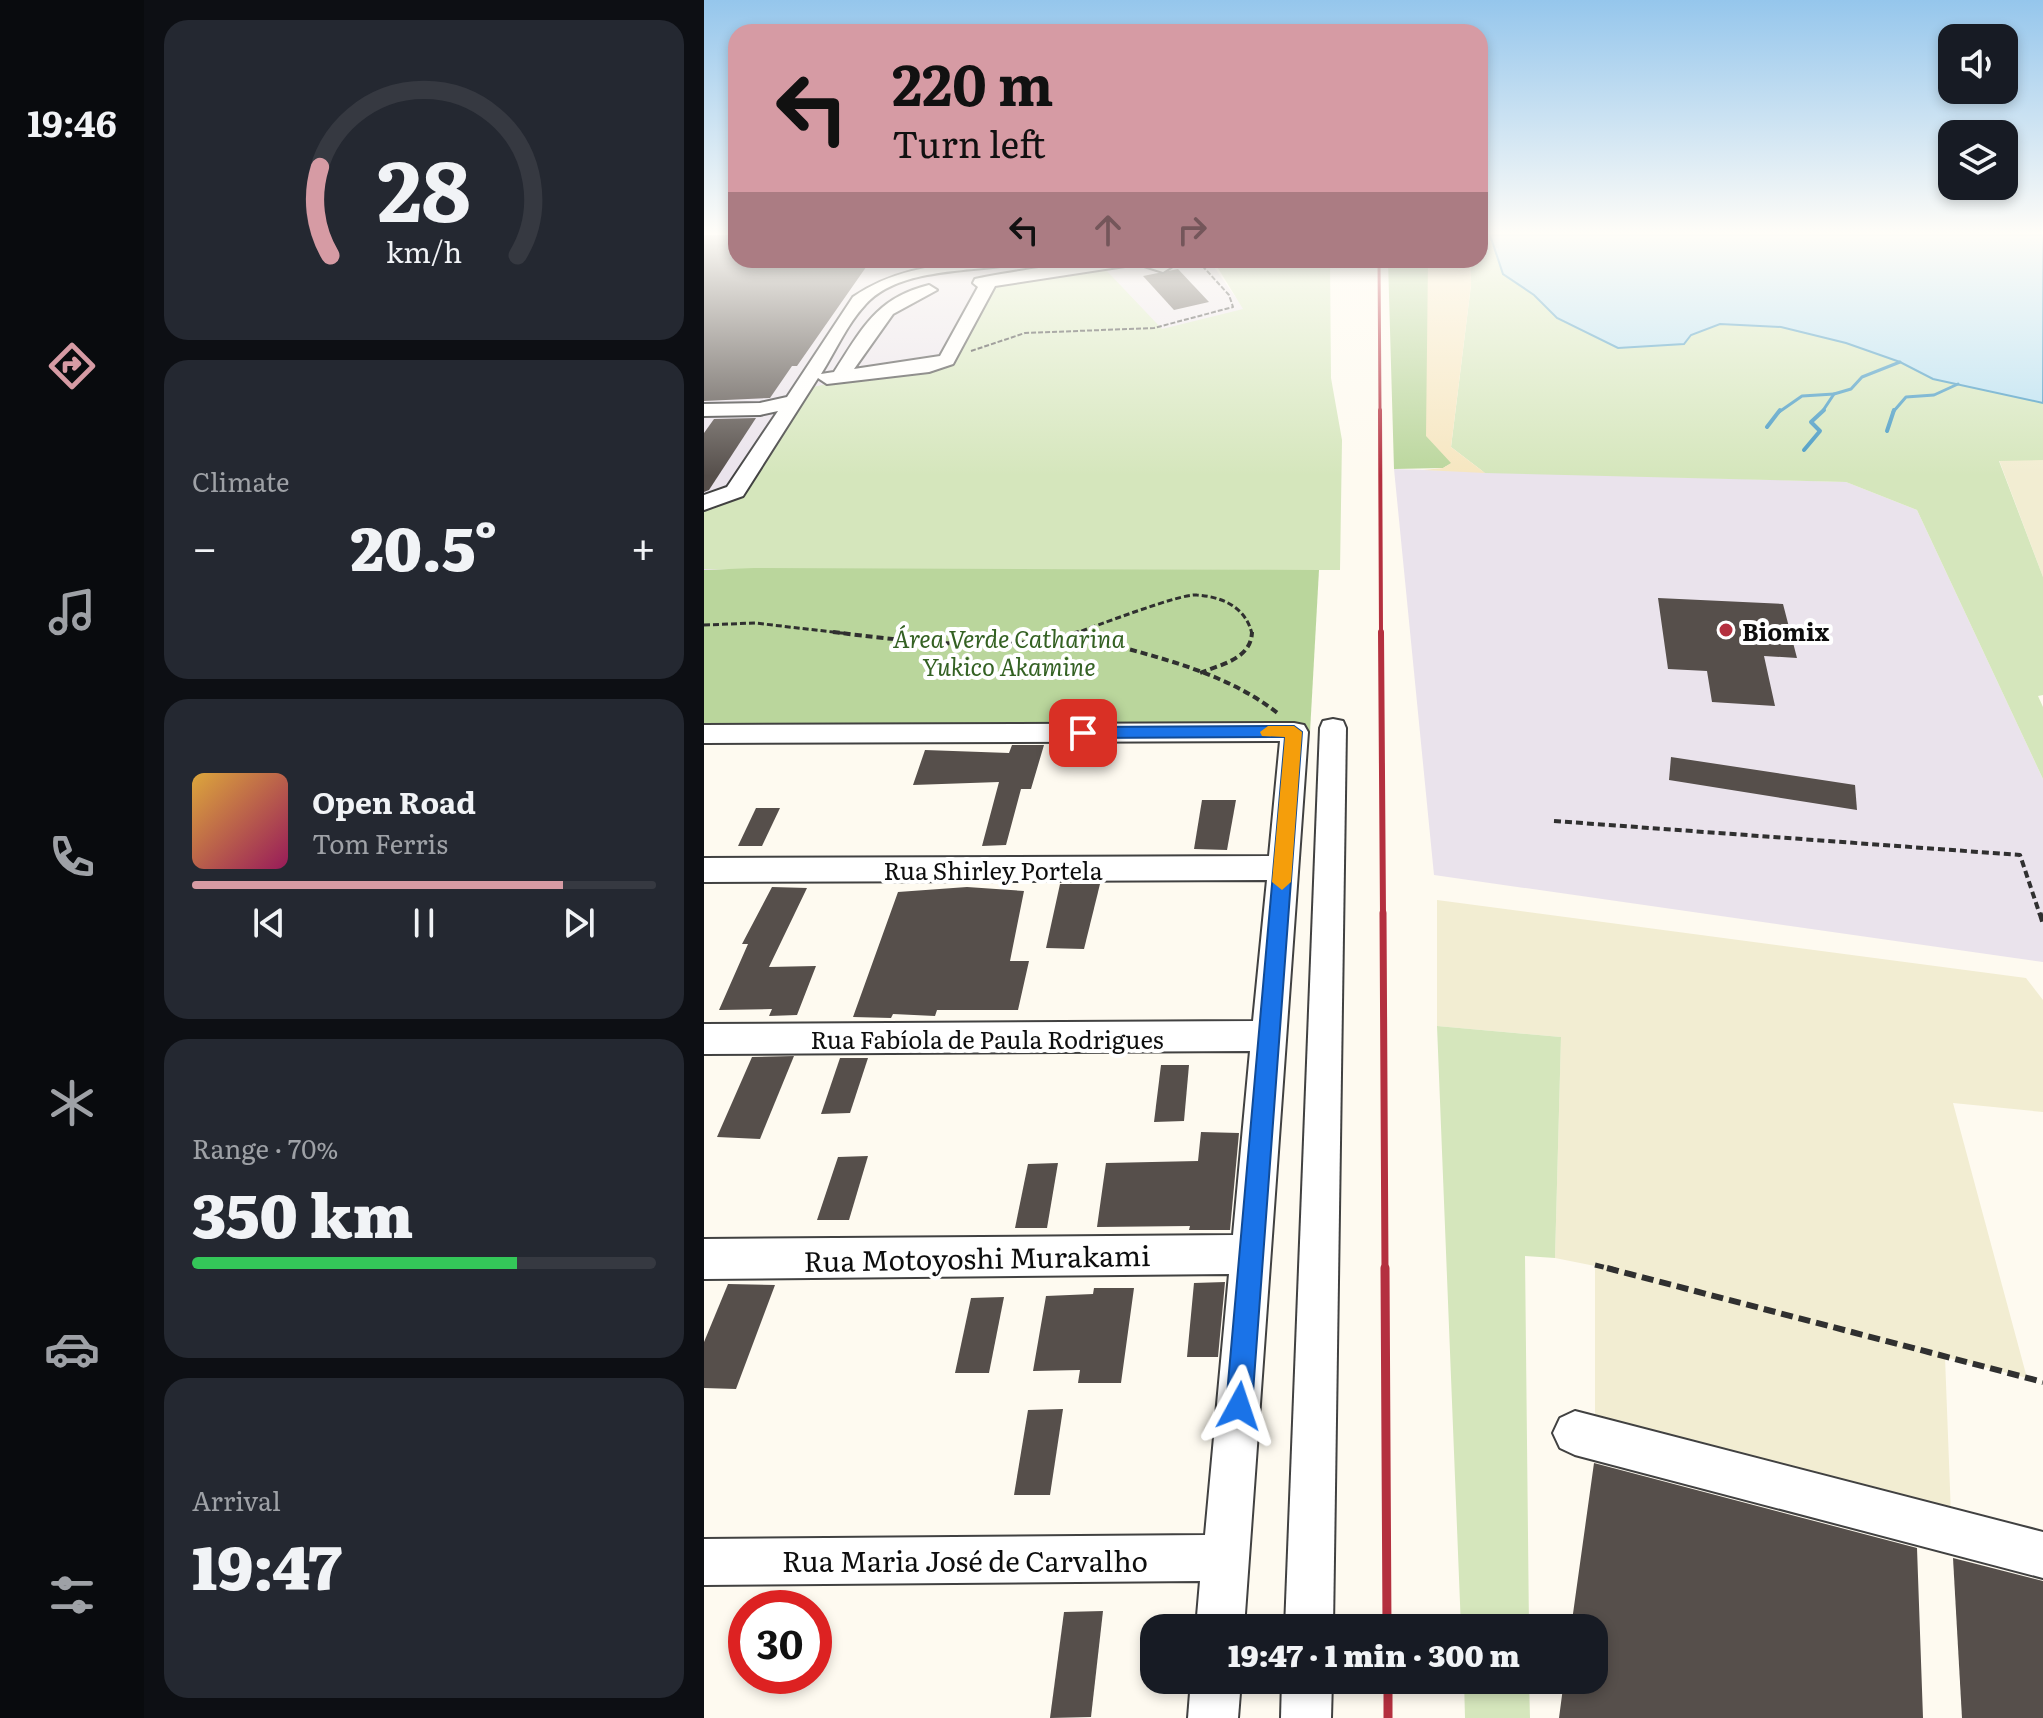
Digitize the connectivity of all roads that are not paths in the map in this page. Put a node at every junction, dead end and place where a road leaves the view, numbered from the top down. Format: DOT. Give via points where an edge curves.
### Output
graph roads {
  1 [pos="850,315"];
  2 [pos="882,315"];
  3 [pos="968,315"];
  4 [pos="840,376"];
  5 [pos="806,381"];
  6 [pos="793,401"];
  7 [pos="704,410"];
  8 [pos="704,503"];
  9 [pos="1333,728"];
  10 [pos="704,734"];
  11 [pos="1283,868"];
  12 [pos="704,870"];
  13 [pos="1269,1036"];
  14 [pos="704,1039"];
  15 [pos="1251,1254"];
  16 [pos="704,1259"];
  17 [pos="1575,1433"];
  18 [pos="2043,1555"];
  19 [pos="1226,1558"];
  20 [pos="704,1562"];
  21 [pos="1221,1614"];
  22 [pos="1309,1614"];
  23 [pos="1215,1694"];
  24 [pos="1307,1694"];
  25 [pos="1213,1718"];
  26 [pos="1306,1718"];
  1 -- 5 [label="street"];
  2 -- 4 [label="street"];
  3 -- 4 [label="street" via="929,366"];
  4 -- 5 [label="street"];
  5 -- 6 [label="street"];
  6 -- 7 [label="street" via="760,409"];
  6 -- 8 [label="street" via="735,491"];
  9 -- 22 [label="street"];
  10 -- 11 [label="street" via="1294,732"];
  11 -- 12 [label="street, Rua Shirley Portela"];
  11 -- 13 [label="street"];
  13 -- 14 [label="street, Rua Fabíola de Paula Rodrigues"];
  13 -- 15 [label="street"];
  15 -- 16 [label="street, Rua Motoyoshi Murakami"];
  15 -- 19 [label="street"];
  17 -- 18 [label="street"];
  19 -- 20 [label="street, Rua Maria José de Carvalho"];
  19 -- 21 [label="street"];
  23 -- 25 [label="street"];
  24 -- 26 [label="street"];
}
